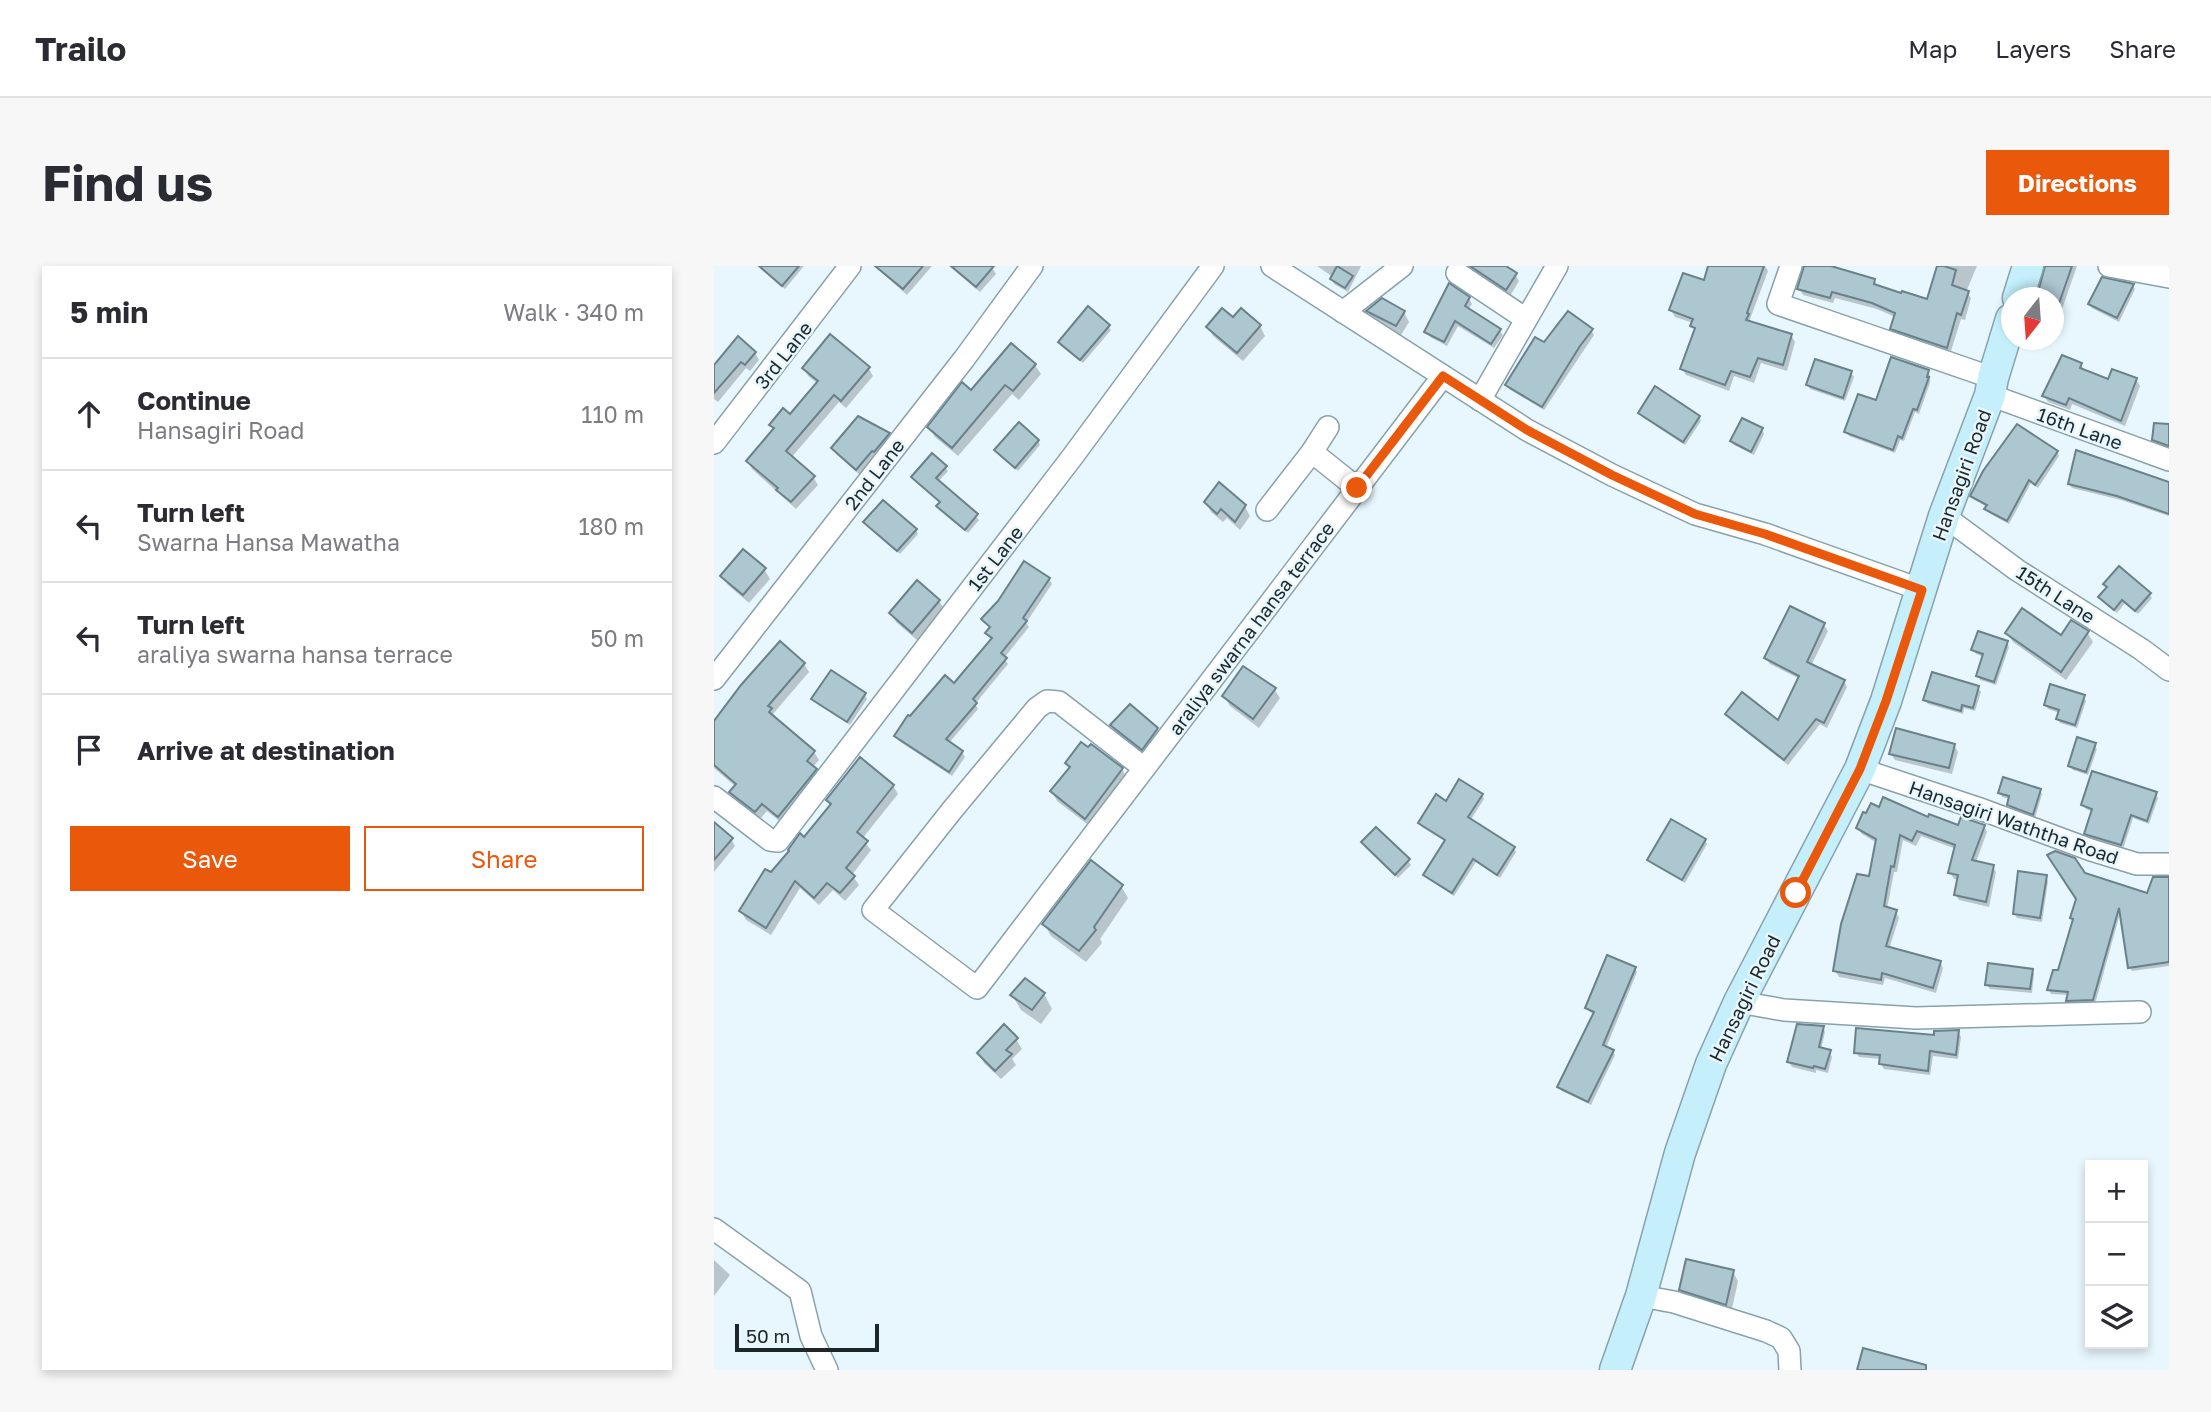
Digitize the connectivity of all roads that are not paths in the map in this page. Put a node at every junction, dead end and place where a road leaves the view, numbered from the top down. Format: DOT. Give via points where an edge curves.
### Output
graph roads {
  1 [pos="850,266"];
  2 [pos="1032,266"];
  3 [pos="1213,266"];
  4 [pos="1272,266"];
  5 [pos="1402,266"];
  6 [pos="1557,266"];
  7 [pos="1791,266"];
  8 [pos="2028,266"];
  9 [pos="2109,266"];
  10 [pos="1457,273"];
  11 [pos="2169,277"];
  12 [pos="2021,287"];
  13 [pos="1343,312"];
  14 [pos="1526,319"];
  15 [pos="2002,350"];
  16 [pos="1443,376"];
  17 [pos="1992,387"];
  18 [pos="1480,400"];
  19 [pos="1328,427"];
  20 [pos="714,443"];
  21 [pos="1312,452"];
  22 [pos="2169,460"];
  23 [pos="1357,488"];
  24 [pos="1266,510"];
  25 [pos="1944,516"];
  26 [pos="1922,590"];
  27 [pos="2169,670"];
  28 [pos="714,679"];
  29 [pos="1144,768"];
  30 [pos="1860,769"];
  31 [pos="714,797"];
  32 [pos="2169,864"];
  33 [pos="1739,1002"];
  34 [pos="2140,1012"];
  35 [pos="714,1229"];
  36 [pos="1640,1296"];
  37 [pos="827,1370"];
  38 [pos="1615,1370"];
  39 [pos="1790,1370"];
  1 -- 20 [label="street, 3rd Lane"];
  2 -- 28 [label="street, 2nd Lane"];
  3 -- 31 [label="street, 1st Lane" via="778,841"];
  4 -- 13 [label="street"];
  5 -- 13 [label="street"];
  6 -- 14 [label="street"];
  7 -- 17 [label="street, 16th Lane" via="1778,304"];
  8 -- 12 [label="street"];
  9 -- 11 [label="street"];
  10 -- 14 [label="street"];
  13 -- 16 [label="street"];
  14 -- 18 [label="street"];
  15 -- 17 [label="street, Hansagiri Road"];
  16 -- 18 [label="street"];
  16 -- 23 [label="street, araliya swarna hansa terrace"];
  17 -- 22 [label="street, 16th Lane"];
  17 -- 25 [label="street, Hansagiri Road"];
  18 -- 26 [label="street" via="1527,430 1695,514"];
  19 -- 21 [label="street"];
  21 -- 23 [label="street"];
  21 -- 24 [label="street"];
  23 -- 29 [label="street, araliya swarna hansa terrace"];
  25 -- 26 [label="street, Hansagiri Road"];
  25 -- 27 [label="street, 15th Lane"];
  26 -- 30 [label="street, Hansagiri Road"];
  29 -- 29 [label="street, araliya swarna hansa terrace" via="976,988 873,910 1047,701 1059,702"];
  30 -- 32 [label="street, Hansagiri Waththa Road" via="2137,864"];
  30 -- 33 [label="street, Hansagiri Road"];
  33 -- 34 [label="street" via="1784,1010 1916,1018"];
  33 -- 36 [label="street, Hansagiri Road" via="1711,1064 1680,1153"];
  35 -- 37 [label="street" via="800,1291 811,1336"];
  36 -- 38 [label="street, Hansagiri Road"];
  36 -- 39 [label="street" via="1674,1302 1781,1338 1789,1351"];
}
